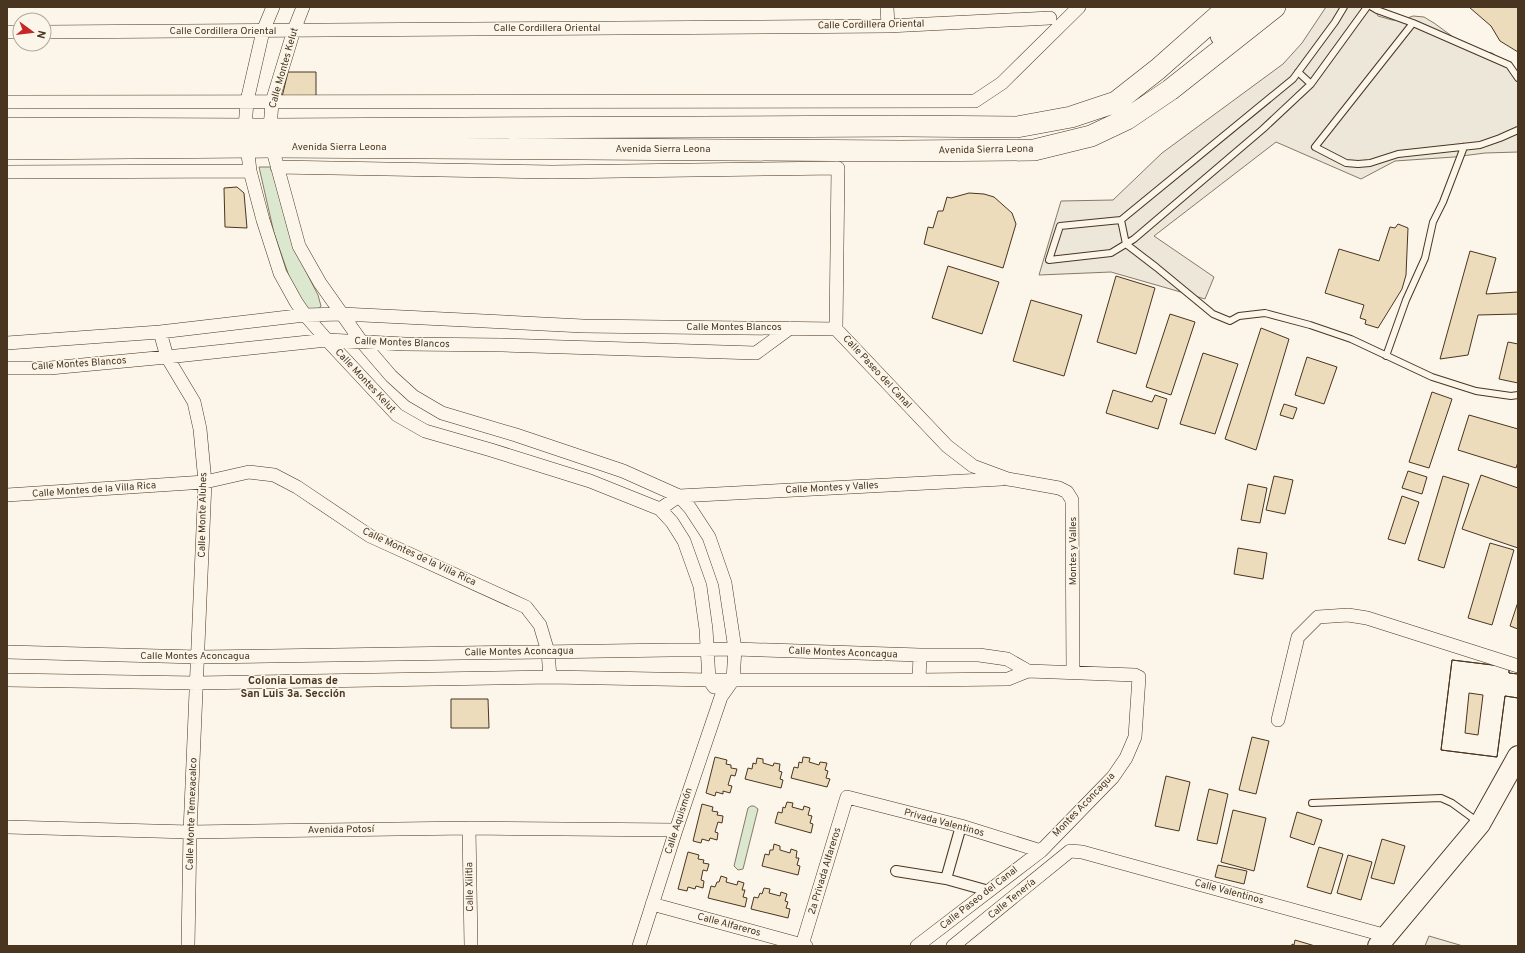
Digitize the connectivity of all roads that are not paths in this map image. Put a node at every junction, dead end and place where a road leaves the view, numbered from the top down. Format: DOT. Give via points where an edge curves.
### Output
graph roads {
  1 [pos="273,7"];
  2 [pos="303,7"];
  3 [pos="887,7"];
  4 [pos="1080,7"];
  5 [pos="1228,7"];
  6 [pos="1247,7"];
  7 [pos="1275,7"];
  8 [pos="1344,7"];
  9 [pos="1367,7"];
  10 [pos="1372,7"];
  11 [pos="1049,12"];
  12 [pos="1413,23"];
  13 [pos="888,26"];
  14 [pos="294,30"];
  15 [pos="1057,30"];
  16 [pos="263,31"];
  17 [pos="52,32"];
  18 [pos="1298,72"];
  19 [pos="1518,78"];
  20 [pos="1310,84"];
  21 [pos="1174,86"];
  22 [pos="247,101"];
  23 [pos="7,102"];
  24 [pos="272,102"];
  25 [pos="7,128"];
  26 [pos="1518,130"];
  27 [pos="246,138"];
  28 [pos="271,138"];
  29 [pos="461,138"];
  30 [pos="1464,148"];
  31 [pos="7,149"];
  32 [pos="277,167"];
  33 [pos="838,168"];
  34 [pos="250,171"];
  35 [pos="7,172"];
  36 [pos="1121,220"];
  37 [pos="1126,244"];
  38 [pos="342,314"];
  39 [pos="305,315"];
  40 [pos="790,328"];
  41 [pos="836,329"];
  42 [pos="160,332"];
  43 [pos="327,340"];
  44 [pos="361,341"];
  45 [pos="7,343"];
  46 [pos="1386,356"];
  47 [pos="167,357"];
  48 [pos="7,368"];
  49 [pos="1518,395"];
  50 [pos="1008,479"];
  51 [pos="205,482"];
  52 [pos="7,495"];
  53 [pos="679,496"];
  54 [pos="660,509"];
  55 [pos="735,649"];
  56 [pos="707,650"];
  57 [pos="7,652"];
  58 [pos="548,652"];
  59 [pos="920,656"];
  60 [pos="198,657"];
  61 [pos="1518,666"];
  62 [pos="1028,671"];
  63 [pos="1073,673"];
  64 [pos="550,677"];
  65 [pos="7,680"];
  66 [pos="709,680"];
  67 [pos="733,680"];
  68 [pos="919,680"];
  69 [pos="198,683"];
  70 [pos="721,697"];
  71 [pos="1278,720"];
  72 [pos="1518,756"];
  73 [pos="1126,758"];
  74 [pos="847,797"];
  75 [pos="1312,802"];
  76 [pos="1480,824"];
  77 [pos="961,826"];
  78 [pos="7,827"];
  79 [pos="469,828"];
  80 [pos="676,830"];
  81 [pos="190,832"];
  82 [pos="1041,851"];
  83 [pos="1070,851"];
  84 [pos="896,871"];
  85 [pos="946,879"];
  86 [pos="989,891"];
  87 [pos="652,904"];
  88 [pos="1382,941"];
  89 [pos="804,945"];
  90 [pos="188,946"];
  91 [pos="471,946"];
  92 [pos="639,946"];
  93 [pos="917,946"];
  94 [pos="953,946"];
  1 -- 16 [label="street, Calle Montes Kelut"];
  2 -- 14 [label="street, Calle Montes Kelut"];
  3 -- 13 [label="street"];
  4 -- 15 [label="street"];
  5 -- 29 [label="highway, Avenida Sierra Leona" via="1158,69 1116,102 1071,117 1017,127 895,126"];
  6 -- 21 [label="highway"];
  7 -- 21 [label="highway, Avenida Sierra Leona"];
  8 -- 18 [label="lane"];
  9 -- 20 [label="lane"];
  10 -- 12 [label="lane"];
  11 -- 13 [label="street, Calle Cordillera Oriental"];
  11 -- 15 [label="street"];
  12 -- 19 [label="lane" via="1509,65"];
  12 -- 30 [label="lane" via="1316,147 1346,163 1358,164 1398,154"];
  13 -- 14 [label="street, Calle Cordillera Oriental"];
  14 -- 16 [label="street, Calle Cordillera Oriental"];
  14 -- 24 [label="street, Calle Montes Kelut"];
  15 -- 24 [label="street" via="1002,83 975,101"];
  16 -- 17 [label="street, Calle Cordillera Oriental"];
  16 -- 22 [label="street, Calle Montes Kelut"];
  18 -- 20 [label="lane"];
  18 -- 36 [label="lane" via="1287,84"];
  20 -- 37 [label="lane" via="1263,129"];
  21 -- 29 [label="highway, Avenida Sierra Leona" via="1127,119 1091,136 1034,150 893,151"];
  22 -- 23 [label="street"];
  22 -- 24 [label="street"];
  22 -- 27 [label="street, Calle Montes Kelut"];
  24 -- 28 [label="street, Calle Montes Kelut"];
  25 -- 27 [label="highway, Avenida Sierra Leona"];
  26 -- 30 [label="lane" via="1487,143"];
  27 -- 28 [label="highway, Avenida Sierra Leona"];
  27 -- 31 [label="highway, Avenida Sierra Leona"];
  27 -- 34 [label="street, Calle Montes Kelut"];
  28 -- 29 [label="highway, Avenida Sierra Leona"];
  28 -- 32 [label="street, Calle Montes Kelut"];
  30 -- 46 [label="lane" via="1433,222 1425,258 1406,300"];
  32 -- 33 [label="street, Avenida Sierra Leona" via="552,172"];
  32 -- 38 [label="street, Calle Montes Kelut" via="299,246 320,283"];
  33 -- 41 [label="street, Calle Paseo del Canal"];
  34 -- 35 [label="street"];
  34 -- 39 [label="street, Calle Montes Kelut" via="280,273"];
  36 -- 37 [label="lane"];
  36 -- 37 [label="lane" via="1060,226 1049,260 1111,253"];
  37 -- 46 [label="lane" via="1212,314 1230,321 1239,316 1265,314 1351,339"];
  38 -- 39 [label="street, Calle Montes Blancos"];
  38 -- 40 [label="street, Calle Montes Blancos" via="583,326"];
  38 -- 44 [label="street, Calle Montes Kelut"];
  39 -- 42 [label="street, Calle Montes Blancos"];
  39 -- 43 [label="street, Calle Montes Kelut"];
  40 -- 41 [label="street, Calle Montes Blancos"];
  40 -- 44 [label="street, Calle Montes Blancos" via="756,353"];
  41 -- 50 [label="street, Calle Paseo del Canal" via="947,446 973,466"];
  42 -- 45 [label="street, Calle Montes Blancos"];
  42 -- 47 [label="street, Calle Monte Aluhes"];
  43 -- 44 [label="street, Calle Montes Blancos"];
  43 -- 47 [label="street, Calle Montes Blancos"];
  43 -- 54 [label="street, Calle Montes Kelut" via="397,415 425,432 590,481"];
  44 -- 53 [label="street, Calle Montes Kelut" via="391,376 413,396 442,413 623,471"];
  46 -- 49 [label="lane" via="1432,377 1476,391"];
  47 -- 48 [label="street, Calle Montes Blancos" via="50,368"];
  47 -- 51 [label="street, Calle Monte Aluhes" via="194,402 200,429"];
  50 -- 53 [label="street, Calle Montes y Valles"];
  50 -- 63 [label="street, Montes y Valles" via="1059,488 1067,492 1072,500"];
  51 -- 52 [label="street, Calle Montes de la Villa Rica"];
  51 -- 58 [label="street, Calle Montes de la Villa Rica" via="248,472 274,475 297,487 370,536 526,607 540,625"];
  51 -- 60 [label="street, Calle Monte Aluhes"];
  53 -- 54 [label="street"];
  53 -- 55 [label="street, Calle Montes Kelut" via="690,508 708,537 715,554 725,583"];
  54 -- 56 [label="street, Calle Montes Kelut" via="684,541 700,586"];
  55 -- 56 [label="street, Calle Montes Aconcagua"];
  55 -- 59 [label="street, Calle Montes Aconcagua"];
  55 -- 67 [label="street, Calle Montes Kelut"];
  56 -- 58 [label="street, Calle Montes Aconcagua"];
  56 -- 66 [label="street, Calle Montes Kelut"];
  57 -- 60 [label="street, Calle Montes Aconcagua"];
  58 -- 60 [label="street, Calle Montes Aconcagua"];
  58 -- 64 [label="street, Calle Montes de la Villa Rica"];
  59 -- 62 [label="street, Calle Montes Aconcagua" via="979,655 1007,659"];
  59 -- 68 [label="street"];
  60 -- 69 [label="street, Calle Monte Aluhes"];
  61 -- 71 [label="street" via="1367,618 1348,615 1318,617 1298,637"];
  62 -- 63 [label="street, Calle Montes Aconcagua"];
  62 -- 68 [label="street, Calle Montes Aconcagua" via="1008,679"];
  63 -- 73 [label="street, Calle Montes Aconcagua" via="1135,674 1139,677 1135,738"];
  64 -- 66 [label="street, Calle Montes Aconcagua"];
  64 -- 69 [label="street, Calle Montes Aconcagua"];
  65 -- 69 [label="street, Calle Montes Aconcagua"];
  66 -- 67 [label="street, Calle Montes Aconcagua"];
  66 -- 70 [label="street"];
  67 -- 68 [label="street, Calle Montes Aconcagua"];
  67 -- 70 [label="street, Calle Aquismón"];
  69 -- 81 [label="street, Calle Monte Temexacalco"];
  70 -- 80 [label="street, Calle Aquismón"];
  72 -- 76 [label="main road"];
  73 -- 82 [label="street, Montes Aconcagua" via="1112,777"];
  74 -- 77 [label="street, Privada Valentinos"];
  74 -- 89 [label="street, 2a Privada Alfareros"];
  75 -- 76 [label="lane" via="1441,798"];
  76 -- 88 [label="main road"];
  77 -- 82 [label="street, Privada Valentinos"];
  77 -- 85 [label="street"];
  78 -- 81 [label="street, Avenida Potosí"];
  79 -- 80 [label="street, Avenida Potosí"];
  79 -- 81 [label="street, Avenida Potosí"];
  79 -- 91 [label="street, Calle Xilitla"];
  80 -- 87 [label="street, Calle Aquismón"];
  81 -- 90 [label="street, Calle Monte Temexacalco"];
  82 -- 86 [label="street, Calle Paseo del Canal"];
  83 -- 88 [label="street, Calle Valentinos" via="1082,852"];
  83 -- 94 [label="street, Calle Tenería"];
  84 -- 85 [label="street"];
  85 -- 86 [label="street"];
  86 -- 93 [label="street, Calle Paseo del Canal"];
  87 -- 89 [label="street, Calle Alfareros"];
  87 -- 92 [label="street, Calle Aquismón"];
}
